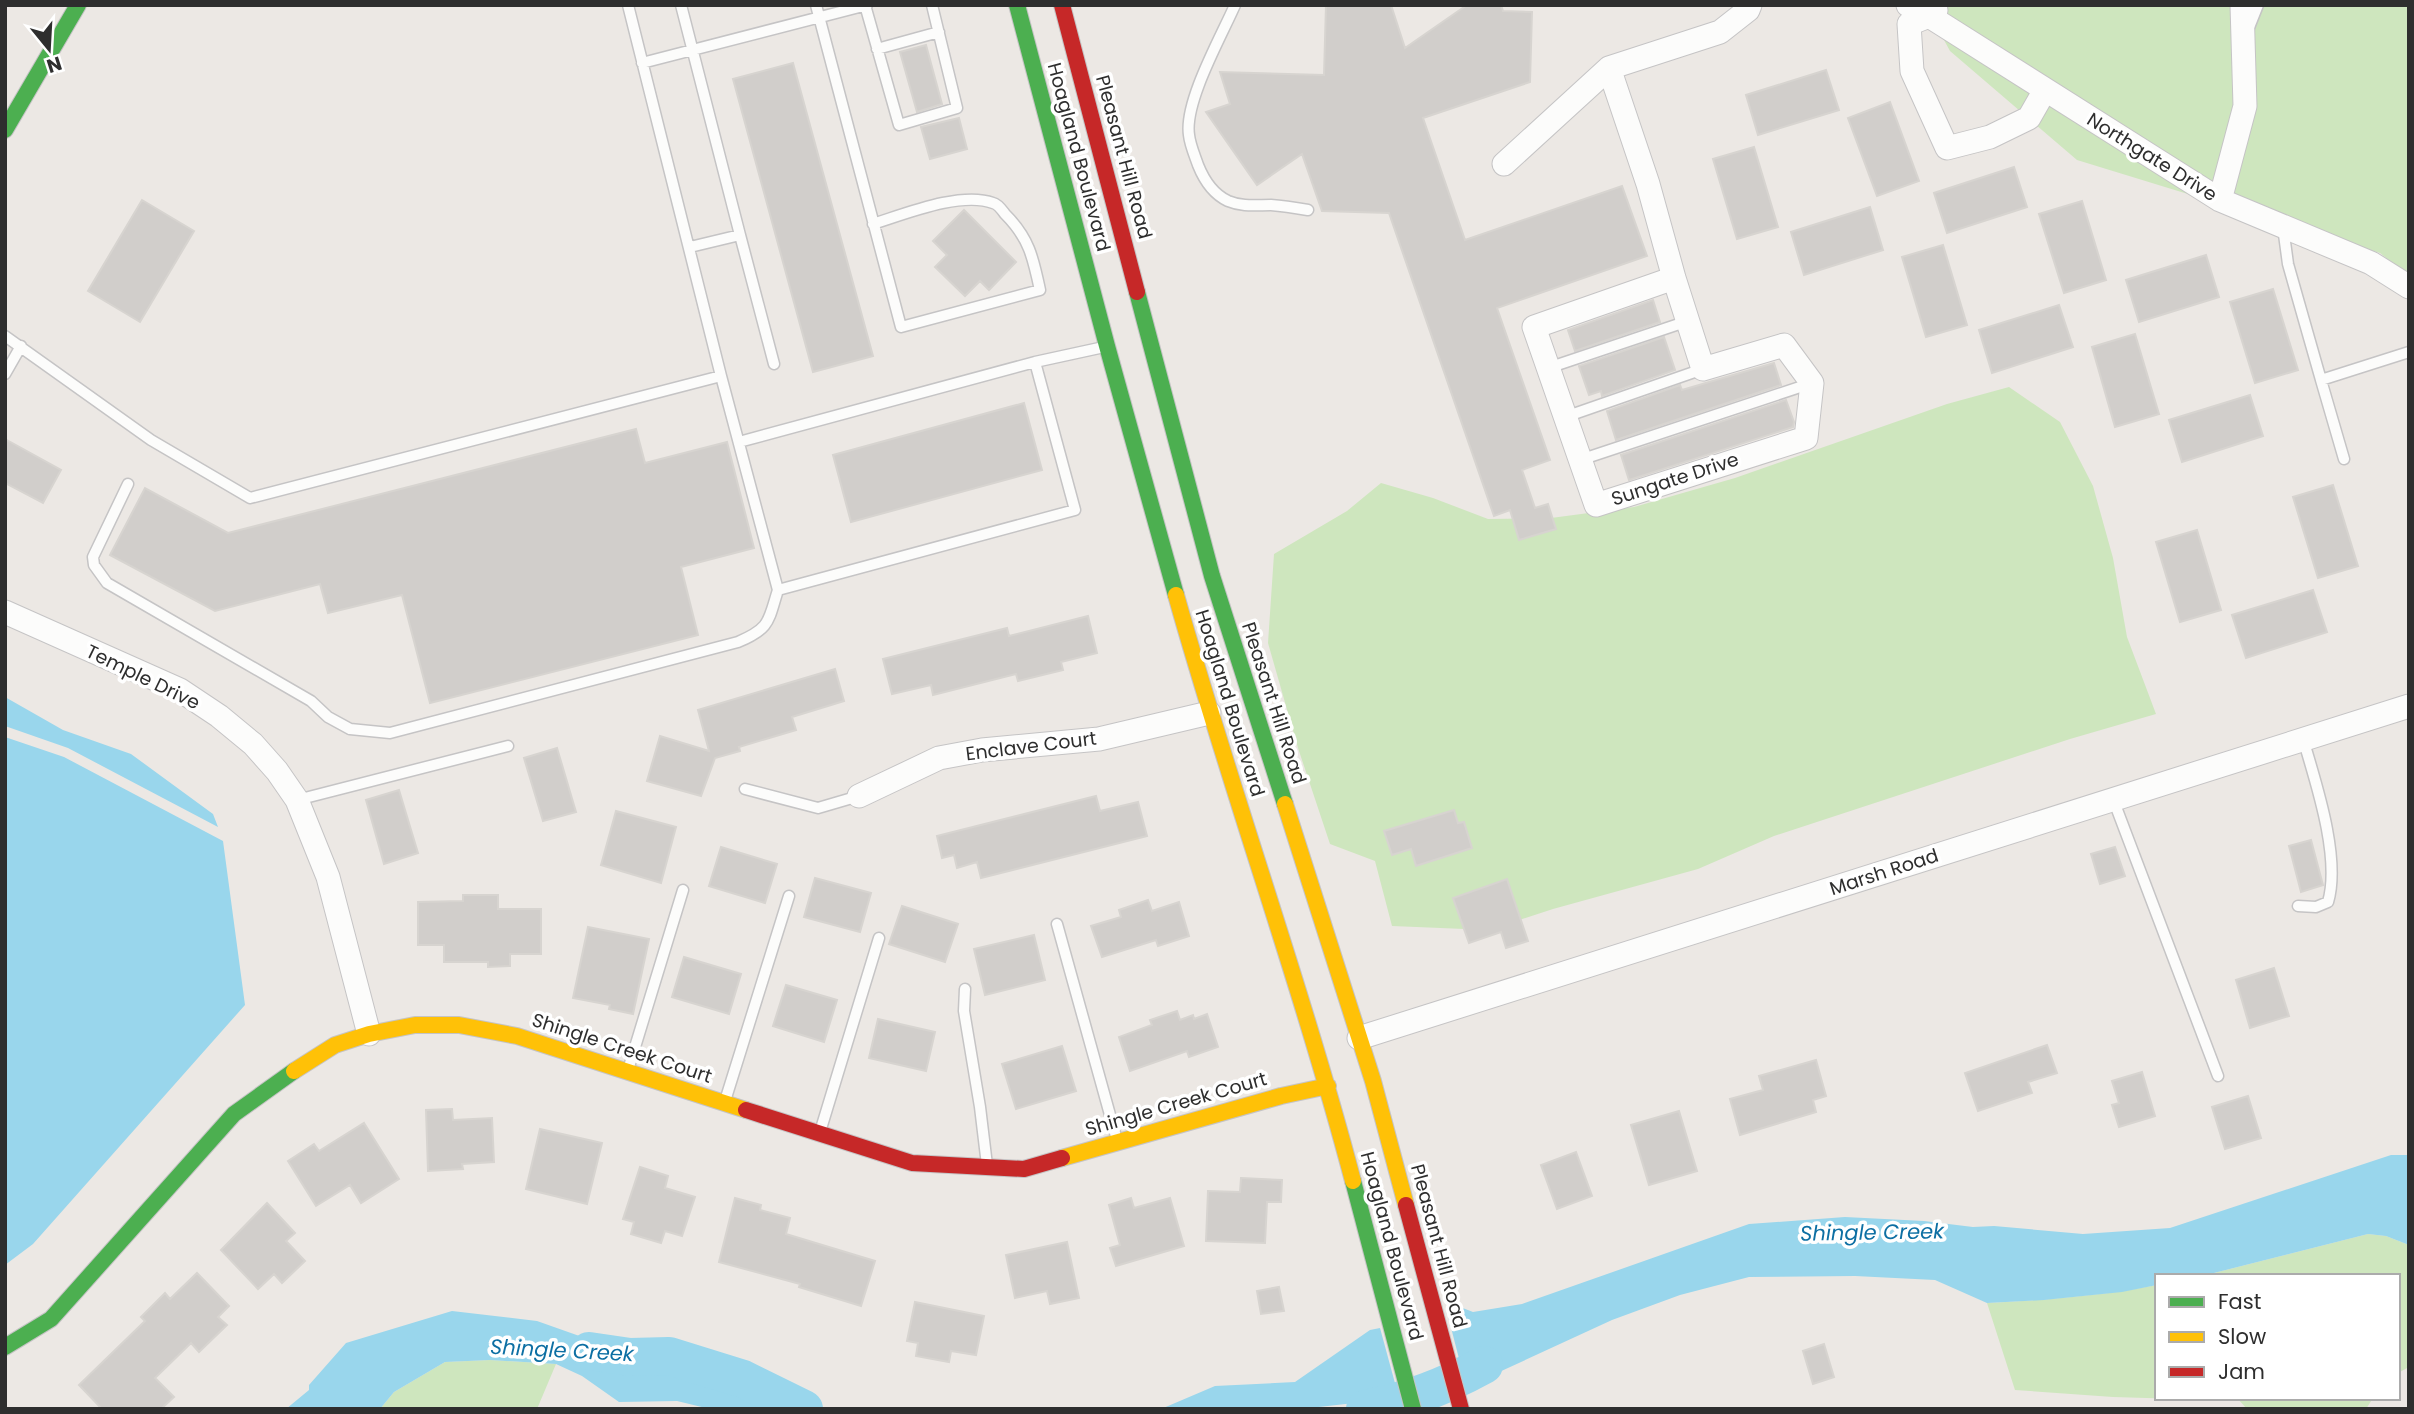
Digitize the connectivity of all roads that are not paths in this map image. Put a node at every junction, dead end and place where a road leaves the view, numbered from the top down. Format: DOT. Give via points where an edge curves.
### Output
graph roads {
  1 [pos="78,5"];
  2 [pos="628,5"];
  3 [pos="681,5"];
  4 [pos="816,5"];
  5 [pos="865,5"];
  6 [pos="932,5"];
  7 [pos="1017,5"];
  8 [pos="1062,5"];
  9 [pos="1235,5"];
  10 [pos="1750,5"];
  11 [pos="1908,5"];
  12 [pos="2242,5"];
  13 [pos="2258,5"];
  14 [pos="1935,11"];
  15 [pos="819,18"];
  16 [pos="939,33"];
  17 [pos="2243,42"];
  18 [pos="877,49"];
  19 [pos="692,50"];
  20 [pos="642,63"];
  21 [pos="1609,68"];
  22 [pos="2045,90"];
  23 [pos="5,130"];
  24 [pos="1504,164"];
  25 [pos="2220,200"];
  26 [pos="1308,210"];
  27 [pos="873,224"];
  28 [pos="2283,227"];
  29 [pos="740,235"];
  30 [pos="690,247"];
  31 [pos="1674,278"];
  32 [pos="2409,287"];
  33 [pos="1688,321"];
  34 [pos="5,336"];
  35 [pos="21,346"];
  36 [pos="1107,346"];
  37 [pos="2409,352"];
  38 [pos="1035,362"];
  39 [pos="774,364"];
  40 [pos="1548,368"];
  41 [pos="1703,369"];
  42 [pos="5,374"];
  43 [pos="721,376"];
  44 [pos="2321,380"];
  45 [pos="1812,383"];
  46 [pos="1564,416"];
  47 [pos="739,442"];
  48 [pos="2344,459"];
  49 [pos="1580,460"];
  50 [pos="128,484"];
  51 [pos="778,590"];
  52 [pos="5,612"];
  53 [pos="2409,706"];
  54 [pos="1209,713"];
  55 [pos="2303,739"];
  56 [pos="508,746"];
  57 [pos="745,789"];
  58 [pos="859,796"];
  59 [pos="2113,799"];
  60 [pos="296,800"];
  61 [pos="683,890"];
  62 [pos="789,896"];
  63 [pos="2298,906"];
  64 [pos="1058,923"];
  65 [pos="879,939"];
  66 [pos="1284,947"];
  67 [pos="965,989"];
  68 [pos="1315,997"];
  69 [pos="1350,1032"];
  70 [pos="369,1034"];
  71 [pos="628,1072"];
  72 [pos="2218,1076"];
  73 [pos="1328,1086"];
  74 [pos="1348,1097"];
  75 [pos="724,1104"];
  76 [pos="1363,1109"];
  77 [pos="819,1135"];
  78 [pos="1118,1143"];
  79 [pos="1391,1148"];
  80 [pos="987,1167"];
  81 [pos="5,1347"];
  82 [pos="1413,1409"];
  83 [pos="1461,1409"];
  1 -- 23 [label="main road"];
  2 -- 20 [label="lane"];
  3 -- 19 [label="lane"];
  4 -- 15 [label="lane"];
  5 -- 15 [label="lane"];
  5 -- 18 [label="lane"];
  6 -- 16 [label="lane"];
  7 -- 36 [label="main road, Hoagland Boulevard"];
  8 -- 69 [label="main road, Pleasant Hill Road" via="1212,576"];
  9 -- 26 [label="lane" via="1193,100 1188,134 1194,155 1214,192 1229,201"];
  10 -- 21 [label="street" via="1720,32"];
  11 -- 14 [label="street, Northgate Drive"];
  12 -- 17 [label="street"];
  13 -- 17 [label="lane"];
  14 -- 22 [label="street, Northgate Drive"];
  14 -- 22 [label="street" via="1909,24 1912,71 1947,148 1990,137 2029,118"];
  15 -- 19 [label="lane"];
  15 -- 27 [label="lane"];
  16 -- 18 [label="lane"];
  16 -- 18 [label="lane" via="957,108 899,125"];
  17 -- 25 [label="street" via="2245,106"];
  19 -- 20 [label="lane"];
  19 -- 29 [label="lane"];
  20 -- 30 [label="lane"];
  21 -- 24 [label="street"];
  21 -- 31 [label="street"];
  22 -- 25 [label="street, Northgate Drive"];
  25 -- 28 [label="street, Northgate Drive"];
  27 -- 27 [label="lane" via="901,327 1040,290 1033,254 1020,229 995,203 964,200 932,205"];
  28 -- 32 [label="street, Northgate Drive" via="2371,263"];
  28 -- 44 [label="lane" via="2288,264"];
  29 -- 30 [label="lane"];
  29 -- 39 [label="lane"];
  30 -- 43 [label="lane"];
  31 -- 33 [label="street"];
  31 -- 40 [label="street, Sungate Drive" via="1534,327"];
  33 -- 40 [label="lane"];
  33 -- 41 [label="street"];
  34 -- 35 [label="lane"];
  35 -- 42 [label="lane"];
  35 -- 43 [label="lane" via="151,440 250,498"];
  36 -- 38 [label="lane"];
  36 -- 54 [label="main road, Hoagland Boulevard"];
  37 -- 44 [label="lane"];
  38 -- 47 [label="lane"];
  38 -- 51 [label="lane" via="1075,510"];
  40 -- 46 [label="street, Sungate Drive"];
  41 -- 45 [label="street" via="1784,345"];
  41 -- 46 [label="lane"];
  43 -- 47 [label="lane"];
  44 -- 48 [label="lane"];
  45 -- 49 [label="lane"];
  45 -- 49 [label="street, Sungate Drive" via="1806,438 1595,505"];
  46 -- 49 [label="street, Sungate Drive"];
  47 -- 51 [label="lane"];
  50 -- 51 [label="lane" via="93,557 107,583 311,701 350,729 390,733 738,642 767,625"];
  52 -- 60 [label="street, Temple Drive" via="190,697 253,744"];
  53 -- 55 [label="street, Marsh Road"];
  54 -- 58 [label="street, Enclave Court" via="1099,739 939,758"];
  54 -- 66 [label="main road, Hoagland Boulevard"];
  55 -- 59 [label="street, Marsh Road"];
  55 -- 63 [label="lane" via="2319,792 2332,887 2328,902"];
  56 -- 60 [label="lane"];
  57 -- 58 [label="lane" via="818,808"];
  59 -- 69 [label="street, Marsh Road"];
  59 -- 72 [label="lane"];
  60 -- 70 [label="street, Temple Drive" via="328,877"];
  61 -- 71 [label="lane"];
  62 -- 75 [label="lane"];
  64 -- 78 [label="lane"];
  65 -- 77 [label="lane"];
  66 -- 68 [label="main road"];
  66 -- 73 [label="main road, Hoagland Boulevard"];
  67 -- 80 [label="lane" via="964,1011"];
  69 -- 79 [label="main road, Pleasant Hill Road"];
  70 -- 71 [label="main road, Shingle Creek Court" via="415,1025 459,1025 517,1036"];
  70 -- 81 [label="main road, Shingle Creek Court" via="335,1045 234,1114 51,1319"];
  71 -- 75 [label="main road, Shingle Creek Court"];
  73 -- 74 [label="main road"];
  73 -- 78 [label="main road, Shingle Creek Court"];
  73 -- 82 [label="main road, Hoagland Boulevard"];
  75 -- 77 [label="main road, Shingle Creek Court"];
  76 -- 79 [label="main road"];
  77 -- 80 [label="main road, Shingle Creek Court" via="912,1163"];
  78 -- 80 [label="main road, Shingle Creek Court" via="1024,1170"];
  79 -- 83 [label="main road, Pleasant Hill Road"];
}
